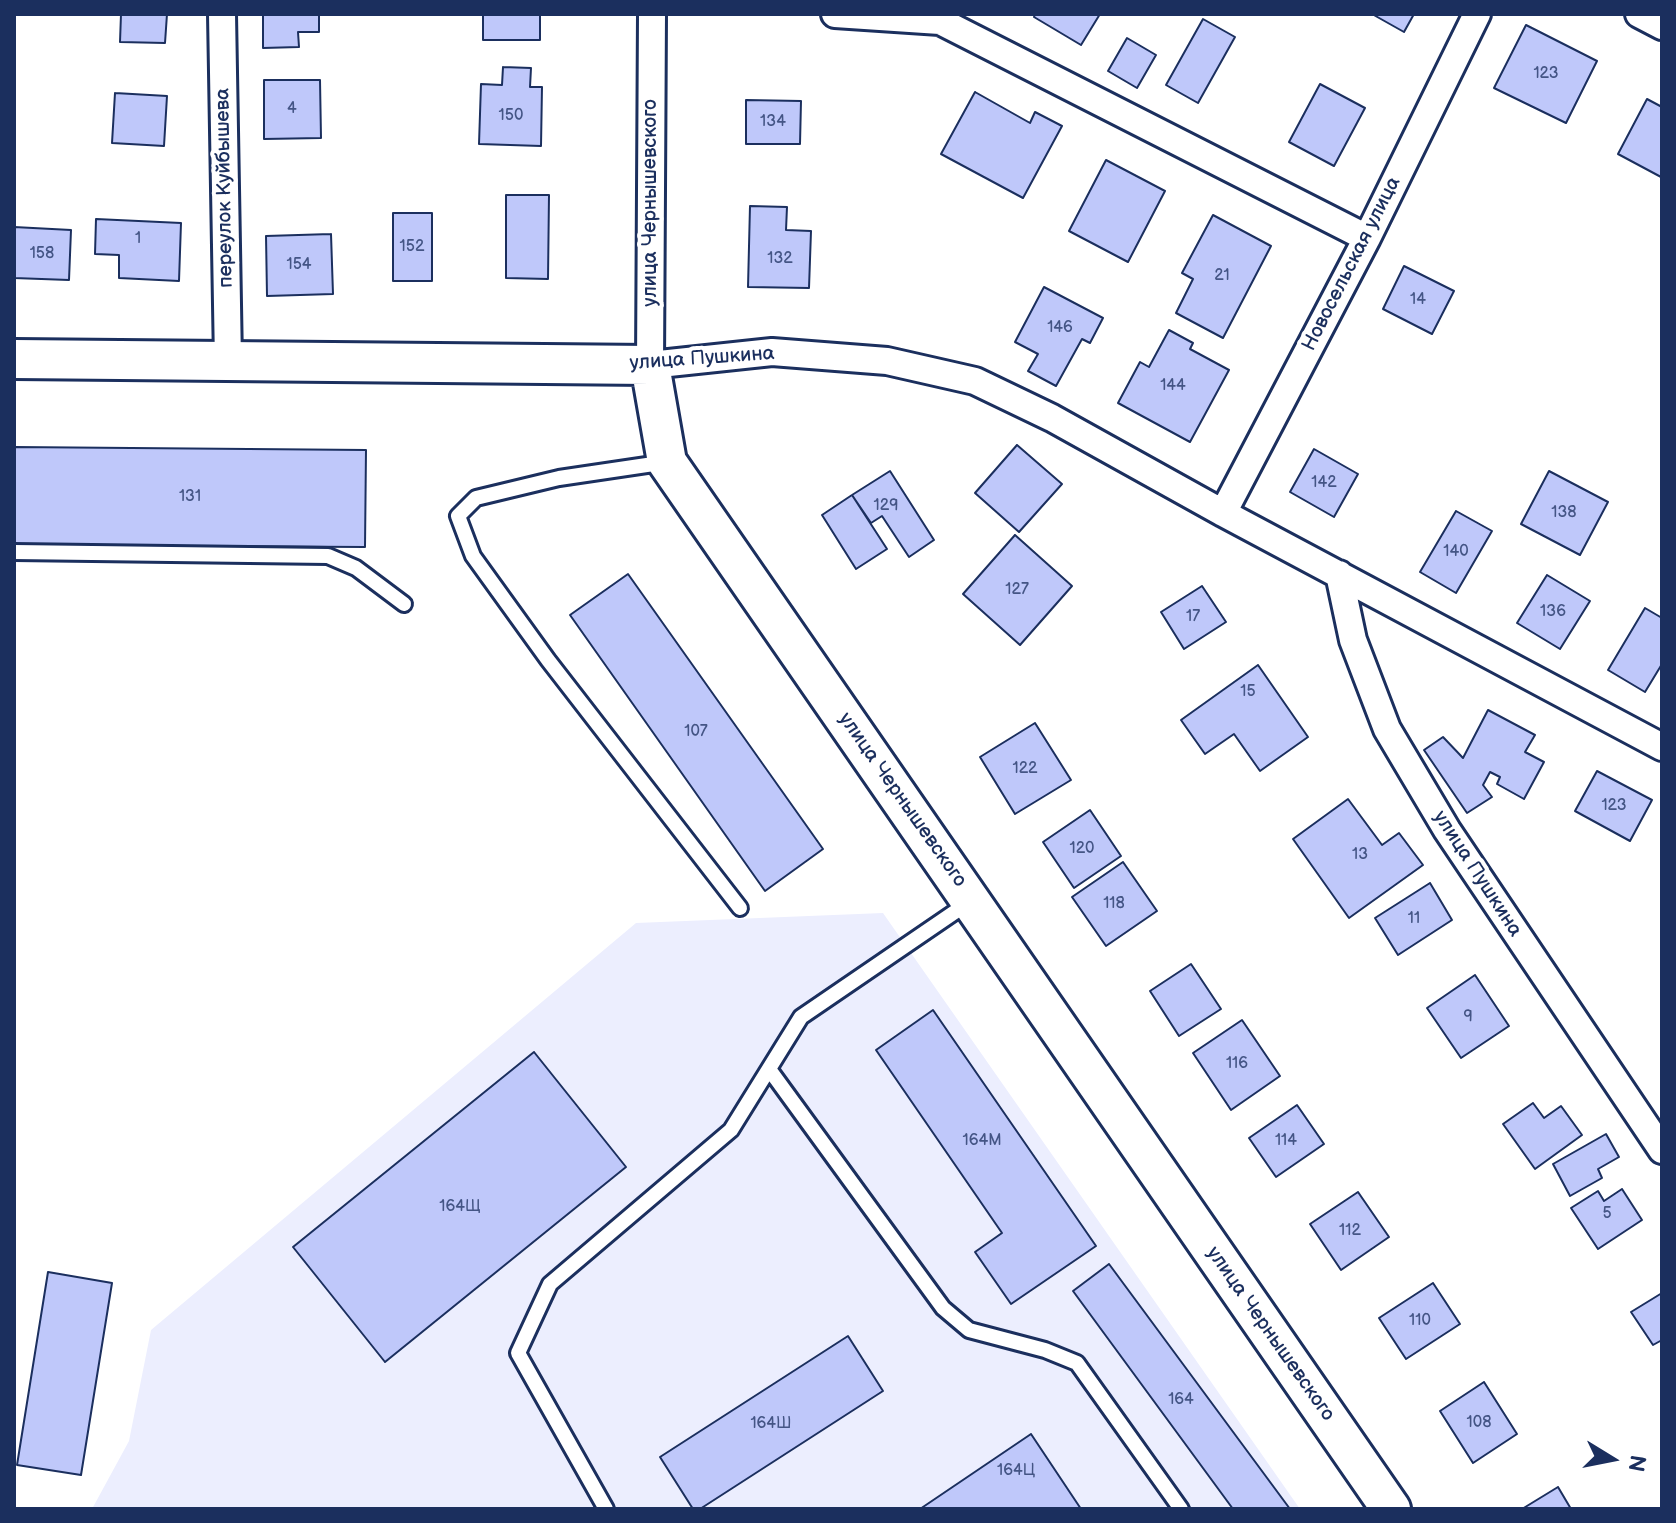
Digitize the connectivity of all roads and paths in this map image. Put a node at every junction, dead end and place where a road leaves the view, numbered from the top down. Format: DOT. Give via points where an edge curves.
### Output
graph roads {
  1 [pos="222,14"];
  2 [pos="652,14"];
  3 [pos="835,14"];
  4 [pos="1477,14"];
  5 [pos="1639,14"];
  6 [pos="1662,26"];
  7 [pos="1367,238"];
  8 [pos="14,359"];
  9 [pos="228,362"];
  10 [pos="650,365"];
  11 [pos="667,462"];
  12 [pos="1223,513"];
  13 [pos="14,552"];
  14 [pos="1339,574"];
  15 [pos="404,604"];
  16 [pos="1662,747"];
  17 [pos="971,900"];
  18 [pos="740,908"];
  19 [pos="769,1069"];
  20 [pos="1662,1150"];
  21 [pos="606,1509"];
  22 [pos="1181,1509"];
  23 [pos="1391,1509"];
  1 -- 9 [label="street, переулок Куйбышева"];
  2 -- 10 [label="street, улица Чернышевского"];
  3 -- 7 [label="street" via="940,21"];
  4 -- 7 [label="street, Новосельская улица"];
  5 -- 6 [label="street"];
  7 -- 12 [label="street, Новосельская улица"];
  8 -- 9 [label="street, улица Пушкина"];
  9 -- 10 [label="street, улица Пушкина"];
  10 -- 11 [label="street, улица Чернышевского"];
  10 -- 12 [label="street, улица Пушкина" via="772,352 887,361 975,381"];
  11 -- 17 [label="street, улица Чернышевского"];
  11 -- 18 [label="lane" via="559,478 476,498 458,516 473,556"];
  12 -- 14 [label="street, улица Пушкина"];
  13 -- 15 [label="lane" via="328,556 356,568"];
  14 -- 16 [label="street, улица Пушкина"];
  14 -- 20 [label="street, улица Пушкина" via="1353,640 1387,729 1447,830"];
  17 -- 19 [label="lane" via="801,1017"];
  17 -- 23 [label="street, улица Чернышевского"];
  19 -- 21 [label="lane" via="731,1130 550,1284 518,1353"];
  19 -- 22 [label="lane" via="943,1308 969,1330 1077,1363"];
}
